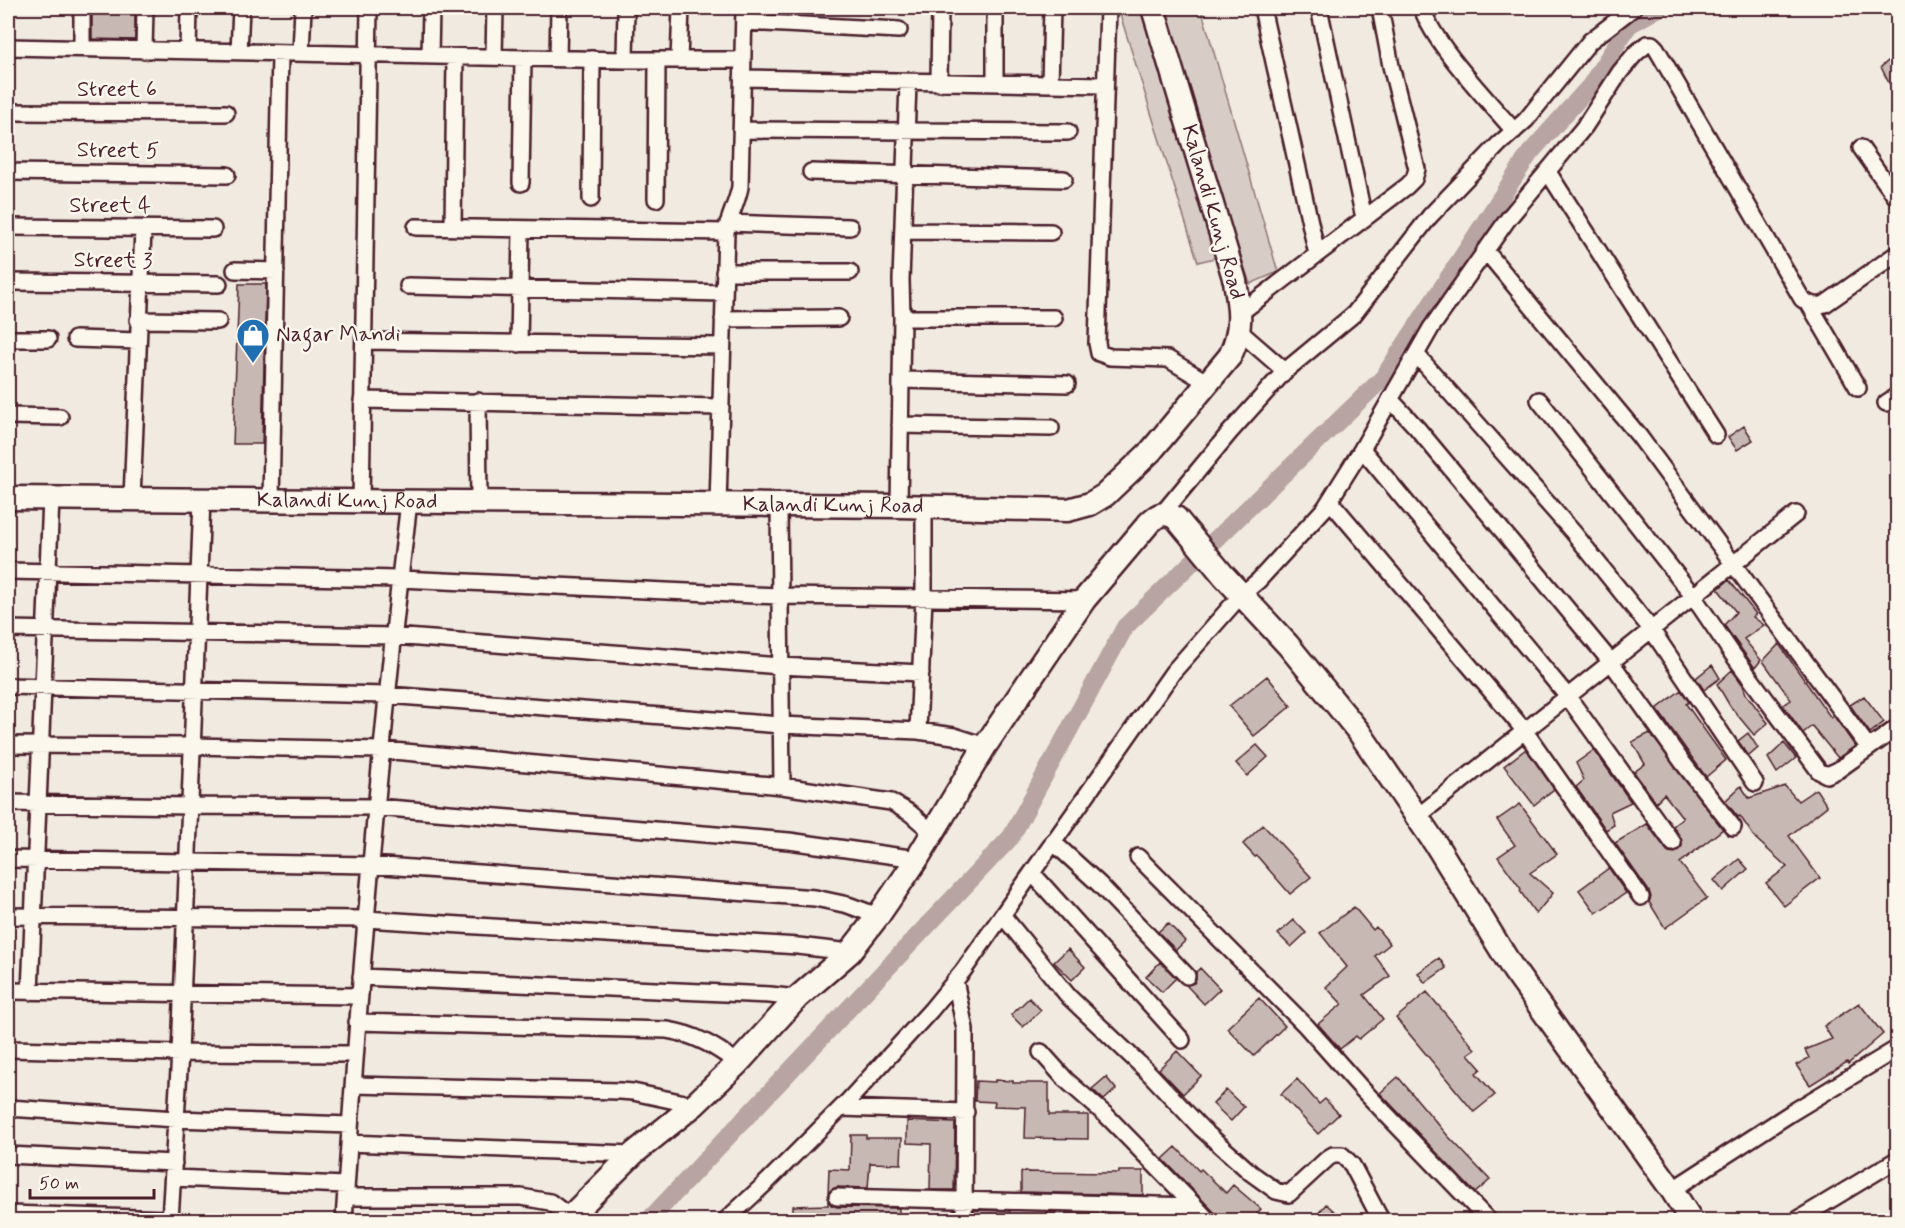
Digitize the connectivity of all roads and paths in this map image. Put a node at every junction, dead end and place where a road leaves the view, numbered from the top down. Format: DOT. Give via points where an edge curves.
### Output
graph roads {
  1 [pos="82,8"];
  2 [pos="145,8"];
  3 [pos="189,8"];
  4 [pos="241,8"];
  5 [pos="303,8"];
  6 [pos="369,8"];
  7 [pos="431,8"];
  8 [pos="495,8"];
  9 [pos="559,8"];
  10 [pos="626,8"];
  11 [pos="681,8"];
  12 [pos="940,8"];
  13 [pos="995,8"];
  14 [pos="1052,8"];
  15 [pos="1108,8"];
  16 [pos="1153,8"];
  17 [pos="1262,8"];
  18 [pos="1319,8"];
  19 [pos="1380,8"];
  20 [pos="1422,8"];
  21 [pos="1634,8"];
  22 [pos="744,15"];
  23 [pos="899,30"];
  24 [pos="8,47"];
  25 [pos="82,48"];
  26 [pos="144,51"];
  27 [pos="188,51"];
  28 [pos="239,52"];
  29 [pos="280,53"];
  30 [pos="301,53"];
  31 [pos="368,55"];
  32 [pos="430,56"];
  33 [pos="455,57"];
  34 [pos="494,57"];
  35 [pos="523,58"];
  36 [pos="558,58"];
  37 [pos="592,59"];
  38 [pos="625,60"];
  39 [pos="657,60"];
  40 [pos="679,60"];
  41 [pos="742,60"];
  42 [pos="742,78"];
  43 [pos="908,83"];
  44 [pos="939,83"];
  45 [pos="995,83"];
  46 [pos="1050,84"];
  47 [pos="1105,85"];
  48 [pos="8,112"];
  49 [pos="226,113"];
  50 [pos="741,130"];
  51 [pos="1514,131"];
  52 [pos="906,132"];
  53 [pos="1068,132"];
  54 [pos="1861,148"];
  55 [pos="8,172"];
  56 [pos="811,172"];
  57 [pos="1548,172"];
  58 [pos="227,175"];
  59 [pos="905,175"];
  60 [pos="1064,179"];
  61 [pos="521,183"];
  62 [pos="591,199"];
  63 [pos="656,199"];
  64 [pos="1898,200"];
  65 [pos="1364,218"];
  66 [pos="8,227"];
  67 [pos="416,227"];
  68 [pos="850,227"];
  69 [pos="453,228"];
  70 [pos="727,228"];
  71 [pos="143,229"];
  72 [pos="213,229"];
  73 [pos="521,229"];
  74 [pos="903,231"];
  75 [pos="1051,232"];
  76 [pos="1485,250"];
  77 [pos="1898,253"];
  78 [pos="1317,254"];
  79 [pos="235,270"];
  80 [pos="276,271"];
  81 [pos="724,272"];
  82 [pos="850,272"];
  83 [pos="8,282"];
  84 [pos="141,284"];
  85 [pos="219,284"];
  86 [pos="408,286"];
  87 [pos="520,288"];
  88 [pos="724,293"];
  89 [pos="1809,304"];
  90 [pos="839,318"];
  91 [pos="902,318"];
  92 [pos="1054,318"];
  93 [pos="723,319"];
  94 [pos="138,320"];
  95 [pos="218,321"];
  96 [pos="1239,322"];
  97 [pos="8,339"];
  98 [pos="48,339"];
  99 [pos="75,339"];
  100 [pos="138,340"];
  101 [pos="364,341"];
  102 [pos="519,344"];
  103 [pos="722,346"];
  104 [pos="1416,354"];
  105 [pos="1286,371"];
  106 [pos="901,380"];
  107 [pos="1208,382"];
  108 [pos="1067,384"];
  109 [pos="1858,388"];
  110 [pos="1390,399"];
  111 [pos="362,400"];
  112 [pos="1539,400"];
  113 [pos="478,401"];
  114 [pos="721,407"];
  115 [pos="8,416"];
  116 [pos="60,417"];
  117 [pos="900,425"];
  118 [pos="1051,428"];
  119 [pos="1716,435"];
  120 [pos="1362,449"];
  121 [pos="8,498"];
  122 [pos="51,499"];
  123 [pos="132,500"];
  124 [pos="202,500"];
  125 [pos="271,501"];
  126 [pos="1330,501"];
  127 [pos="362,502"];
  128 [pos="409,502"];
  129 [pos="479,503"];
  130 [pos="718,505"];
  131 [pos="778,506"];
  132 [pos="899,506"];
  133 [pos="924,507"];
  134 [pos="1162,514"];
  135 [pos="1796,514"];
  136 [pos="1734,564"];
  137 [pos="8,571"];
  138 [pos="48,572"];
  139 [pos="199,575"];
  140 [pos="400,579"];
  141 [pos="1241,595"];
  142 [pos="779,596"];
  143 [pos="1693,596"];
  144 [pos="924,598"];
  145 [pos="1084,600"];
  146 [pos="8,629"];
  147 [pos="45,629"];
  148 [pos="1651,629"];
  149 [pos="197,632"];
  150 [pos="393,636"];
  151 [pos="1611,662"];
  152 [pos="780,666"];
  153 [pos="921,673"];
  154 [pos="8,686"];
  155 [pos="43,686"];
  156 [pos="194,689"];
  157 [pos="387,695"];
  158 [pos="1568,697"];
  159 [pos="781,725"];
  160 [pos="1898,727"];
  161 [pos="1524,730"];
  162 [pos="918,731"];
  163 [pos="8,745"];
  164 [pos="40,745"];
  165 [pos="192,746"];
  166 [pos="985,746"];
  167 [pos="1869,748"];
  168 [pos="382,750"];
  169 [pos="1755,783"];
  170 [pos="782,786"];
  171 [pos="8,803"];
  172 [pos="38,804"];
  173 [pos="190,806"];
  174 [pos="376,807"];
  175 [pos="1417,817"];
  176 [pos="1733,826"];
  177 [pos="933,833"];
  178 [pos="1053,842"];
  179 [pos="1672,843"];
  180 [pos="1138,857"];
  181 [pos="8,859"];
  182 [pos="917,859"];
  183 [pos="36,860"];
  184 [pos="187,862"];
  185 [pos="371,865"];
  186 [pos="1033,873"];
  187 [pos="1641,897"];
  188 [pos="8,916"];
  189 [pos="33,916"];
  190 [pos="878,916"];
  191 [pos="1003,916"];
  192 [pos="185,917"];
  193 [pos="366,919"];
  194 [pos="850,952"];
  195 [pos="1187,976"];
  196 [pos="361,977"];
  197 [pos="955,980"];
  198 [pos="8,991"];
  199 [pos="30,992"];
  200 [pos="182,994"];
  201 [pos="359,996"];
  202 [pos="797,998"];
  203 [pos="357,1022"];
  204 [pos="1182,1040"];
  205 [pos="1898,1048"];
  206 [pos="8,1049"];
  207 [pos="1041,1052"];
  208 [pos="180,1053"];
  209 [pos="355,1054"];
  210 [pos="738,1064"];
  211 [pos="353,1085"];
  212 [pos="694,1105"];
  213 [pos="8,1108"];
  214 [pos="841,1108"];
  215 [pos="966,1112"];
  216 [pos="176,1119"];
  217 [pos="350,1125"];
  218 [pos="349,1143"];
  219 [pos="633,1154"];
  220 [pos="8,1155"];
  221 [pos="1898,1159"];
  222 [pos="173,1170"];
  223 [pos="1672,1190"];
  224 [pos="346,1191"];
  225 [pos="837,1197"];
  226 [pos="965,1201"];
  227 [pos="1195,1206"];
  228 [pos="8,1214"];
  229 [pos="569,1219"];
  230 [pos="170,1220"];
  231 [pos="344,1221"];
  232 [pos="726,1221"];
  233 [pos="964,1221"];
  234 [pos="1208,1221"];
  235 [pos="1381,1221"];
  236 [pos="1488,1221"];
  237 [pos="1691,1221"];
  238 [pos="1797,1221"];
  1 -- 25 [label="street"];
  2 -- 26 [label="street"];
  3 -- 27 [label="street"];
  4 -- 28 [label="street"];
  5 -- 30 [label="street"];
  6 -- 31 [label="street"];
  7 -- 32 [label="street"];
  8 -- 34 [label="street"];
  9 -- 36 [label="street"];
  10 -- 38 [label="street"];
  11 -- 40 [label="street"];
  12 -- 44 [label="street"];
  13 -- 45 [label="street"];
  14 -- 46 [label="street"];
  15 -- 47 [label="street"];
  16 -- 96 [label="street, Kalandi Kunj Road" via="1235,281"];
  17 -- 78 [label="street"];
  18 -- 65 [label="street"];
  19 -- 65 [label="street" via="1417,169 1407,186"];
  20 -- 51 [label="street" via="1448,52"];
  21 -- 51 [label="street" via="1590,41"];
  22 -- 23 [label="street"];
  22 -- 41 [label="street"];
  24 -- 25 [label="street"];
  25 -- 26 [label="street"];
  26 -- 27 [label="street"];
  27 -- 28 [label="street"];
  28 -- 29 [label="street"];
  29 -- 30 [label="street"];
  29 -- 80 [label="street"];
  30 -- 31 [label="street"];
  31 -- 32 [label="street"];
  31 -- 101 [label="street"];
  32 -- 33 [label="street"];
  33 -- 34 [label="street"];
  33 -- 69 [label="street"];
  34 -- 35 [label="street"];
  35 -- 36 [label="street"];
  35 -- 61 [label="street"];
  36 -- 37 [label="street"];
  37 -- 38 [label="street"];
  37 -- 62 [label="street"];
  38 -- 39 [label="street"];
  39 -- 40 [label="street"];
  39 -- 63 [label="street"];
  40 -- 41 [label="street"];
  41 -- 42 [label="street"];
  42 -- 43 [label="street"];
  42 -- 50 [label="street"];
  43 -- 44 [label="street"];
  43 -- 52 [label="street"];
  44 -- 45 [label="street"];
  45 -- 46 [label="street"];
  46 -- 47 [label="street"];
  47 -- 107 [label="street" via="1099,353 1110,357 1168,359"];
  48 -- 49 [label="street, Street 6"];
  50 -- 52 [label="street"];
  50 -- 70 [label="street" via="740,187"];
  51 -- 105 [label="street" via="1430,216 1354,314"];
  52 -- 53 [label="street"];
  52 -- 59 [label="street"];
  54 -- 64 [label="street"];
  55 -- 58 [label="street, Street 5"];
  56 -- 59 [label="street"];
  57 -- 76 [label="street"];
  57 -- 89 [label="street" via="1585,126 1620,72 1641,48 1652,44 1802,299"];
  57 -- 119 [label="street"];
  59 -- 60 [label="street"];
  59 -- 74 [label="street"];
  65 -- 78 [label="street"];
  66 -- 71 [label="street, Street 4"];
  67 -- 69 [label="street"];
  68 -- 70 [label="street"];
  69 -- 73 [label="street"];
  70 -- 73 [label="street"];
  70 -- 81 [label="street"];
  71 -- 72 [label="street, Street 4"];
  71 -- 84 [label="street"];
  73 -- 87 [label="street"];
  74 -- 75 [label="street"];
  74 -- 91 [label="street"];
  76 -- 104 [label="street"];
  76 -- 136 [label="street" via="1639,436"];
  77 -- 89 [label="street" via="1825,304"];
  78 -- 96 [label="street"];
  79 -- 80 [label="street"];
  80 -- 125 [label="street"];
  81 -- 82 [label="street"];
  81 -- 88 [label="street"];
  83 -- 84 [label="street, Street 3"];
  84 -- 85 [label="street, Street 3"];
  84 -- 94 [label="street"];
  86 -- 87 [label="street"];
  87 -- 88 [label="street"];
  87 -- 102 [label="street"];
  88 -- 93 [label="street"];
  89 -- 109 [label="street"];
  90 -- 93 [label="street"];
  91 -- 92 [label="street"];
  91 -- 106 [label="street"];
  93 -- 103 [label="street"];
  94 -- 95 [label="street"];
  94 -- 100 [label="street"];
  96 -- 105 [label="street"];
  96 -- 107 [label="street, Kalandi Kunj Road" via="1238,340 1230,356"];
  97 -- 98 [label="street"];
  99 -- 100 [label="street"];
  100 -- 123 [label="street"];
  101 -- 102 [label="street"];
  101 -- 111 [label="street"];
  102 -- 103 [label="street"];
  103 -- 114 [label="street"];
  104 -- 110 [label="street"];
  104 -- 148 [label="street" via="1573,532"];
  105 -- 134 [label="street"];
  106 -- 108 [label="street"];
  106 -- 117 [label="street"];
  107 -- 133 [label="street, Kalandi Kunj Road" via="1151,451 1105,495 1090,504 1068,510"];
  110 -- 120 [label="street"];
  110 -- 151 [label="street"];
  111 -- 113 [label="street"];
  111 -- 127 [label="street"];
  112 -- 143 [label="street"];
  113 -- 114 [label="street"];
  113 -- 129 [label="street"];
  114 -- 130 [label="street"];
  115 -- 116 [label="street"];
  117 -- 118 [label="street"];
  117 -- 132 [label="street"];
  120 -- 126 [label="street"];
  120 -- 158 [label="street"];
  121 -- 122 [label="street, Kalandi Kunj Road"];
  122 -- 123 [label="street, Kalandi Kunj Road"];
  122 -- 138 [label="street"];
  123 -- 124 [label="street, Kalandi Kunj Road"];
  124 -- 125 [label="street, Kalandi Kunj Road"];
  124 -- 139 [label="street"];
  125 -- 127 [label="street, Kalandi Kunj Road"];
  126 -- 141 [label="street" via="1286,553"];
  126 -- 161 [label="street"];
  127 -- 128 [label="street, Kalandi Kunj Road"];
  128 -- 129 [label="street, Kalandi Kunj Road"];
  128 -- 140 [label="street"];
  129 -- 130 [label="street, Kalandi Kunj Road"];
  130 -- 131 [label="street, Kalandi Kunj Road"];
  131 -- 132 [label="street, Kalandi Kunj Road"];
  131 -- 142 [label="street"];
  132 -- 133 [label="street, Kalandi Kunj Road"];
  133 -- 144 [label="street"];
  134 -- 141 [label="street" via="1176,518"];
  134 -- 145 [label="street" via="1149,523"];
  135 -- 136 [label="street"];
  136 -- 143 [label="street"];
  136 -- 167 [label="street"];
  137 -- 138 [label="street"];
  138 -- 139 [label="street"];
  138 -- 147 [label="street"];
  139 -- 140 [label="street"];
  139 -- 149 [label="street"];
  140 -- 142 [label="street"];
  140 -- 150 [label="street"];
  141 -- 175 [label="street" via="1359,732"];
  141 -- 178 [label="street" via="1173,672"];
  142 -- 144 [label="street"];
  142 -- 152 [label="street"];
  143 -- 148 [label="street"];
  143 -- 167 [label="street" via="1819,771 1832,774"];
  144 -- 145 [label="street"];
  144 -- 153 [label="street"];
  145 -- 166 [label="street"];
  146 -- 147 [label="street"];
  147 -- 149 [label="street"];
  147 -- 155 [label="street"];
  148 -- 151 [label="street"];
  148 -- 169 [label="street"];
  149 -- 150 [label="street"];
  149 -- 156 [label="street"];
  150 -- 152 [label="street"];
  150 -- 157 [label="street"];
  151 -- 158 [label="street"];
  151 -- 176 [label="street"];
  152 -- 153 [label="street"];
  152 -- 159 [label="street"];
  153 -- 162 [label="street"];
  154 -- 155 [label="street"];
  155 -- 156 [label="street"];
  155 -- 164 [label="street"];
  156 -- 157 [label="street"];
  156 -- 165 [label="street"];
  157 -- 159 [label="street"];
  157 -- 168 [label="street"];
  158 -- 161 [label="street"];
  158 -- 179 [label="street"];
  159 -- 162 [label="street"];
  159 -- 170 [label="street"];
  160 -- 167 [label="street"];
  161 -- 175 [label="street"];
  161 -- 187 [label="street"];
  162 -- 166 [label="street"];
  163 -- 164 [label="street"];
  164 -- 165 [label="street"];
  164 -- 172 [label="street"];
  165 -- 168 [label="street"];
  165 -- 173 [label="street"];
  166 -- 177 [label="street"];
  168 -- 170 [label="street"];
  168 -- 174 [label="street"];
  170 -- 177 [label="street" via="891,802"];
  171 -- 172 [label="street"];
  172 -- 173 [label="street"];
  172 -- 183 [label="street"];
  173 -- 174 [label="street"];
  173 -- 184 [label="street"];
  174 -- 182 [label="street" via="789,841"];
  174 -- 185 [label="street"];
  175 -- 223 [label="street" via="1513,969"];
  177 -- 182 [label="street"];
  178 -- 186 [label="street"];
  178 -- 195 [label="street"];
  180 -- 236 [label="street" via="1306,1026"];
  181 -- 183 [label="street"];
  182 -- 190 [label="street"];
  183 -- 184 [label="street"];
  183 -- 189 [label="street"];
  184 -- 185 [label="street"];
  184 -- 192 [label="street"];
  185 -- 190 [label="street" via="815,898"];
  185 -- 193 [label="street"];
  186 -- 191 [label="street"];
  186 -- 204 [label="street"];
  188 -- 189 [label="street"];
  189 -- 192 [label="street"];
  189 -- 199 [label="street"];
  190 -- 194 [label="street"];
  191 -- 197 [label="street"];
  191 -- 235 [label="street" via="1069,997 1251,1173 1276,1191 1289,1194 1333,1155 1342,1155 1352,1165"];
  192 -- 193 [label="street"];
  192 -- 200 [label="street"];
  193 -- 194 [label="street"];
  193 -- 196 [label="street"];
  194 -- 202 [label="street"];
  196 -- 201 [label="street"];
  196 -- 202 [label="street"];
  197 -- 214 [label="street"];
  197 -- 215 [label="street" via="965,1029"];
  198 -- 199 [label="street"];
  199 -- 200 [label="street"];
  200 -- 201 [label="street"];
  200 -- 208 [label="street"];
  201 -- 203 [label="street"];
  202 -- 210 [label="street"];
  203 -- 209 [label="street"];
  203 -- 210 [label="street" via="668,1030 703,1041"];
  205 -- 223 [label="street"];
  206 -- 208 [label="street"];
  207 -- 227 [label="street"];
  208 -- 209 [label="street"];
  208 -- 216 [label="street"];
  209 -- 211 [label="street"];
  210 -- 212 [label="street"];
  211 -- 212 [label="street" via="633,1092"];
  211 -- 217 [label="street"];
  212 -- 219 [label="street"];
  213 -- 216 [label="street"];
  214 -- 215 [label="street"];
  214 -- 232 [label="street"];
  215 -- 226 [label="street"];
  216 -- 217 [label="street"];
  216 -- 222 [label="street"];
  217 -- 218 [label="street"];
  218 -- 219 [label="street"];
  218 -- 224 [label="street"];
  219 -- 229 [label="street"];
  220 -- 222 [label="street"];
  221 -- 238 [label="street"];
  222 -- 224 [label="street"];
  222 -- 230 [label="street"];
  223 -- 237 [label="street"];
  224 -- 229 [label="street" via="521,1197 550,1203"];
  224 -- 231 [label="street"];
  225 -- 226 [label="street"];
  226 -- 227 [label="street"];
  226 -- 233 [label="street"];
  227 -- 234 [label="street"];
  228 -- 230 [label="street"];
}
